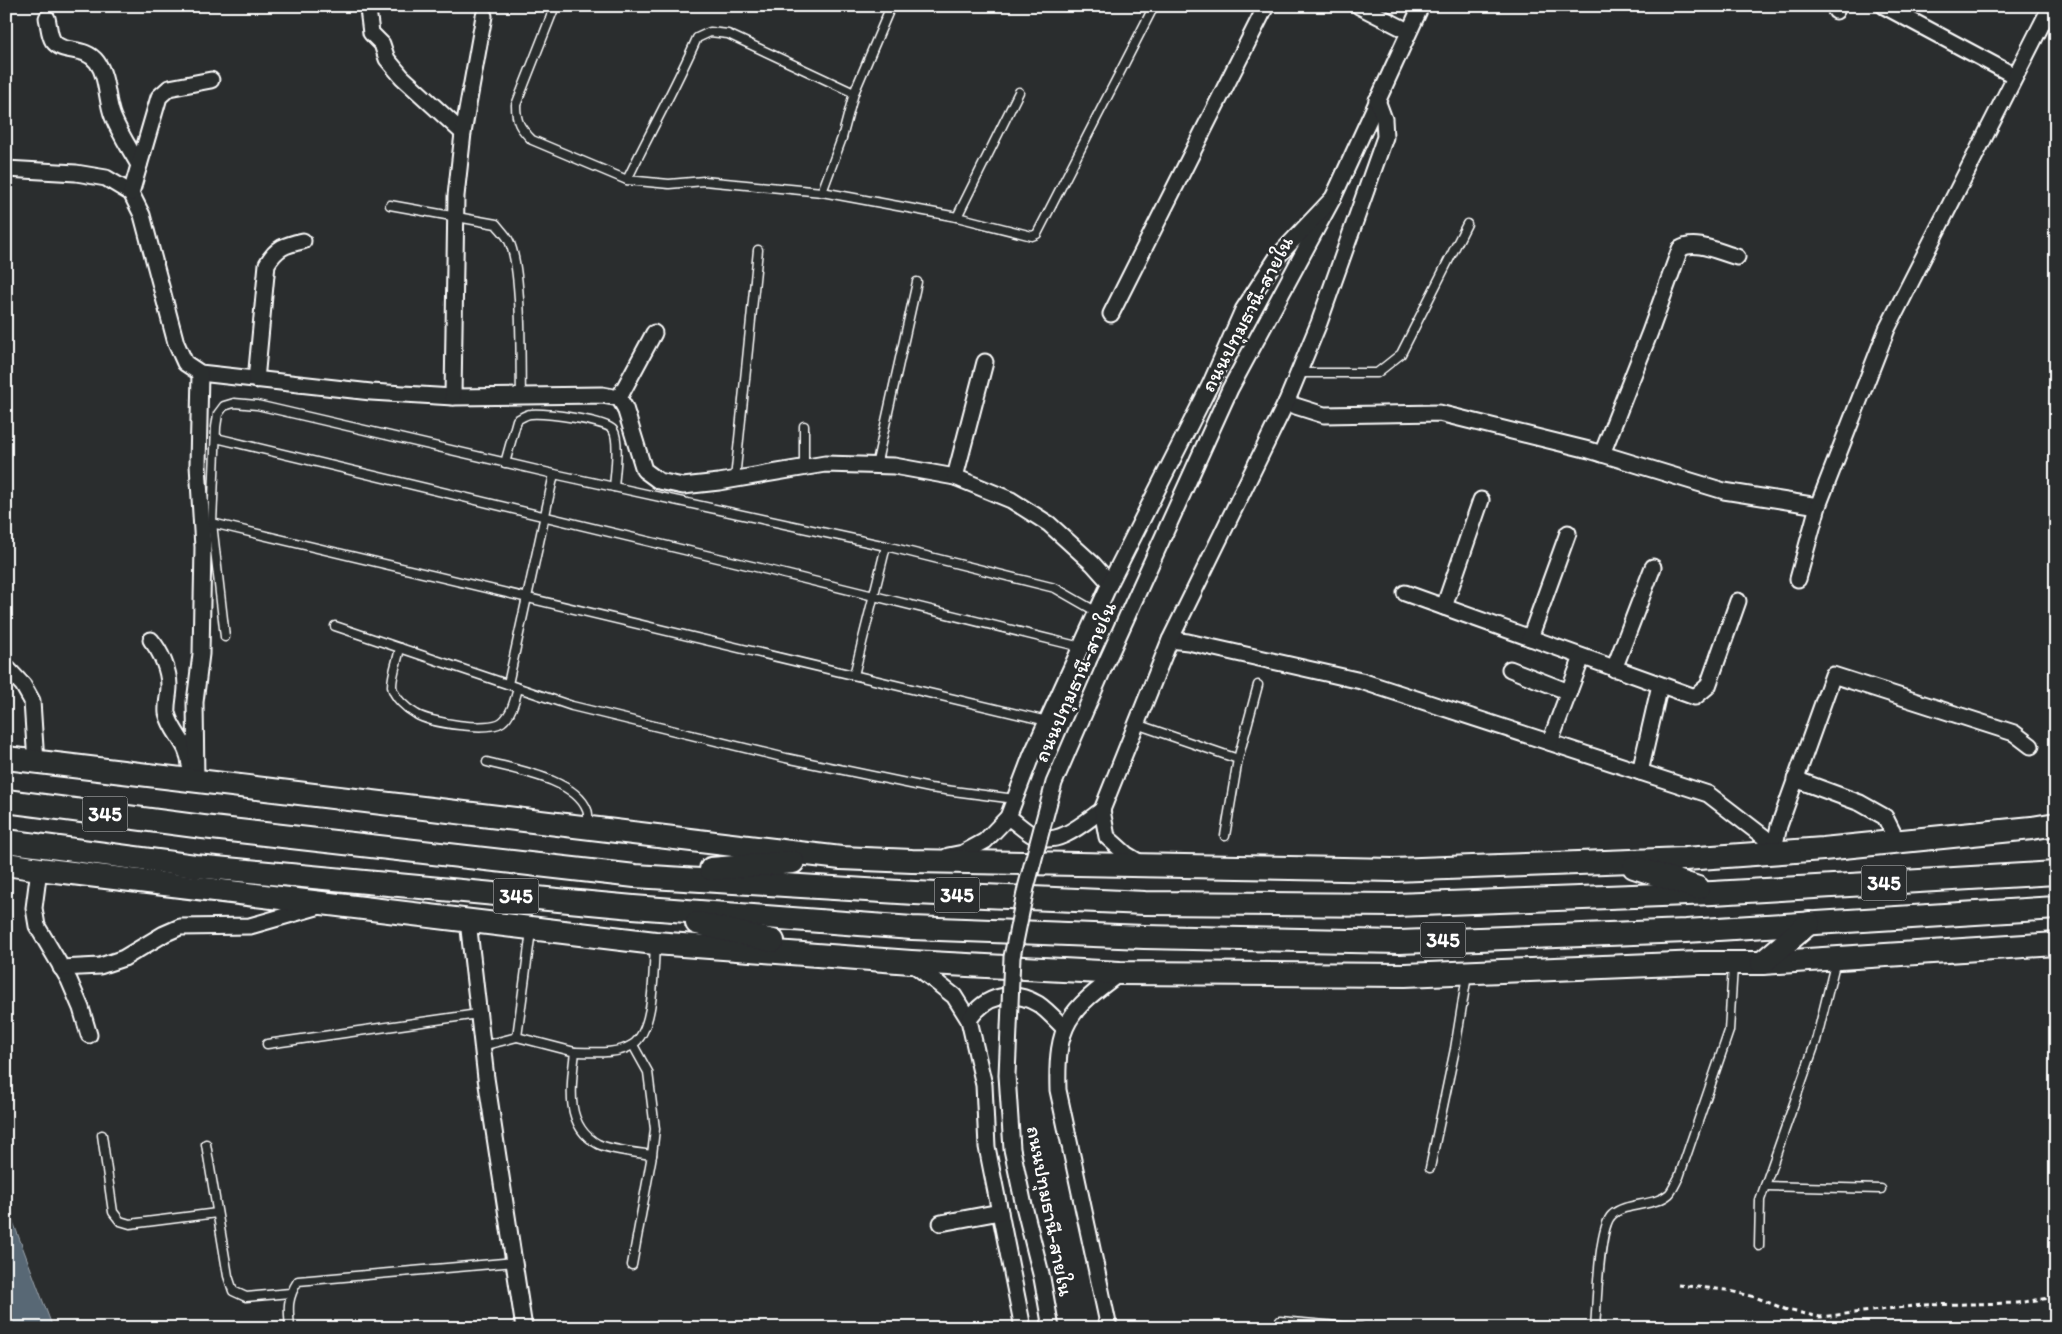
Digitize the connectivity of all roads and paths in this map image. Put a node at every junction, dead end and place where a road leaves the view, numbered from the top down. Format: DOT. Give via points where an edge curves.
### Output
graph roads {
  1 [pos="555,6"];
  2 [pos="891,6"];
  3 [pos="1154,6"];
  4 [pos="1266,6"];
  5 [pos="1359,6"];
  6 [pos="1421,6"];
  7 [pos="1884,6"];
  8 [pos="2051,6"];
  9 [pos="368,9"];
  10 [pos="484,16"];
  11 [pos="47,18"];
  12 [pos="1408,31"];
  13 [pos="2015,76"];
  14 [pos="211,80"];
  15 [pos="1019,92"];
  16 [pos="854,93"];
  17 [pos="1377,100"];
  18 [pos="463,133"];
  19 [pos="139,165"];
  20 [pos="6,169"];
  21 [pos="627,180"];
  22 [pos="131,192"];
  23 [pos="822,192"];
  24 [pos="1333,198"];
  25 [pos="390,205"];
  26 [pos="456,217"];
  27 [pos="957,217"];
  28 [pos="1467,224"];
  29 [pos="303,241"];
  30 [pos="758,250"];
  31 [pos="1737,257"];
  32 [pos="917,282"];
  33 [pos="1111,314"];
  34 [pos="654,333"];
  35 [pos="986,362"];
  36 [pos="200,373"];
  37 [pos="1299,373"];
  38 [pos="256,380"];
  39 [pos="521,396"];
  40 [pos="453,397"];
  41 [pos="619,398"];
  42 [pos="1286,404"];
  43 [pos="804,426"];
  44 [pos="216,438"];
  45 [pos="1602,454"];
  46 [pos="505,463"];
  47 [pos="876,466"];
  48 [pos="804,468"];
  49 [pos="554,474"];
  50 [pos="955,477"];
  51 [pos="735,479"];
  52 [pos="614,487"];
  53 [pos="1481,500"];
  54 [pos="1818,506"];
  55 [pos="544,517"];
  56 [pos="212,523"];
  57 [pos="1568,533"];
  58 [pos="886,546"];
  59 [pos="1653,567"];
  60 [pos="1798,579"];
  61 [pos="1110,583"];
  62 [pos="1405,592"];
  63 [pos="874,595"];
  64 [pos="526,598"];
  65 [pos="1738,601"];
  66 [pos="1444,607"];
  67 [pos="1097,612"];
  68 [pos="335,626"];
  69 [pos="225,637"];
  70 [pos="1530,638"];
  71 [pos="151,640"];
  72 [pos="1170,640"];
  73 [pos="1081,647"];
  74 [pos="400,648"];
  75 [pos="1582,657"];
  76 [pos="7,669"];
  77 [pos="1510,669"];
  78 [pos="1614,669"];
  79 [pos="854,675"];
  80 [pos="508,684"];
  81 [pos="1258,685"];
  82 [pos="1660,685"];
  83 [pos="518,688"];
  84 [pos="1569,692"];
  85 [pos="1047,722"];
  86 [pos="1136,724"];
  87 [pos="1550,742"];
  88 [pos="2031,746"];
  89 [pos="6,758"];
  90 [pos="1238,759"];
  91 [pos="487,762"];
  92 [pos="36,763"];
  93 [pos="1640,772"];
  94 [pos="1795,780"];
  95 [pos="193,781"];
  96 [pos="1016,799"];
  97 [pos="6,802"];
  98 [pos="1102,810"];
  99 [pos="1008,817"];
  100 [pos="2056,824"];
  101 [pos="588,828"];
  102 [pos="1225,836"];
  103 [pos="6,841"];
  104 [pos="1897,841"];
  105 [pos="1773,852"];
  106 [pos="841,858"];
  107 [pos="912,861"];
  108 [pos="1620,862"];
  109 [pos="6,864"];
  110 [pos="1146,867"];
  111 [pos="39,869"];
  112 [pos="2055,873"];
  113 [pos="635,876"];
  114 [pos="1713,893"];
  115 [pos="329,903"];
  116 [pos="633,908"];
  117 [pos="2052,908"];
  118 [pos="468,921"];
  119 [pos="1809,923"];
  120 [pos="531,929"];
  121 [pos="655,944"];
  122 [pos="2050,944"];
  123 [pos="834,956"];
  124 [pos="1836,958"];
  125 [pos="911,962"];
  126 [pos="1733,964"];
  127 [pos="1762,964"];
  128 [pos="61,968"];
  129 [pos="1120,973"];
  130 [pos="1468,973"];
  131 [pos="478,1014"];
  132 [pos="969,1020"];
  133 [pos="1064,1028"];
  134 [pos="89,1035"];
  135 [pos="517,1036"];
  136 [pos="267,1044"];
  137 [pos="633,1045"];
  138 [pos="482,1046"];
  139 [pos="575,1052"];
  140 [pos="102,1135"];
  141 [pos="206,1144"];
  142 [pos="652,1155"];
  143 [pos="1430,1168"];
  144 [pos="1765,1186"];
  145 [pos="1881,1189"];
  146 [pos="1000,1212"];
  147 [pos="217,1213"];
  148 [pos="941,1223"];
  149 [pos="1759,1246"];
  150 [pos="514,1262"];
  151 [pos="632,1265"];
  152 [pos="1678,1285"];
  153 [pos="290,1293"];
  154 [pos="2056,1298"];
  155 [pos="1050,1321"];
  156 [pos="1280,1321"];
  157 [pos="290,1328"];
  158 [pos="524,1328"];
  159 [pos="1023,1328"];
  160 [pos="1109,1328"];
  161 [pos="1361,1328"];
  162 [pos="1595,1328"];
  1 -- 21 [label="lane" via="516,104 516,118 532,140"];
  2 -- 16 [label="lane"];
  3 -- 27 [label="lane" via="1037,234 1032,236"];
  4 -- 33 [label="street"];
  5 -- 12 [label="street"];
  6 -- 12 [label="street, ถนนปทุมธานี-สายใน"];
  7 -- 13 [label="street"];
  8 -- 13 [label="street"];
  9 -- 18 [label="street" via="370,33 382,44 387,58 402,77"];
  10 -- 18 [label="street"];
  11 -- 19 [label="street" via="52,40 60,47 89,54 97,62 113,118"];
  12 -- 17 [label="street, ถนนปทุมธานี-สายใน"];
  13 -- 54 [label="street" via="1887,329"];
  14 -- 19 [label="street" via="169,88 159,97"];
  15 -- 27 [label="lane"];
  16 -- 21 [label="lane" via="728,34 710,32 697,38"];
  16 -- 23 [label="lane"];
  17 -- 24 [label="street, ถนนปทุมธานี-สายใน"];
  17 -- 37 [label="street" via="1384,119 1384,137"];
  18 -- 26 [label="street"];
  19 -- 22 [label="street"];
  20 -- 22 [label="street" via="106,178"];
  21 -- 23 [label="lane" via="669,184 704,181"];
  22 -- 36 [label="street" via="142,215 176,343 185,362"];
  23 -- 27 [label="lane"];
  24 -- 61 [label="street" via="1278,256 1243,310 1210,385"];
  24 -- 155 [label="street, ถนนปทุมธานี-สายใน, bridge" via="1230,389 1105,666 1054,783 1026,888 1012,958 1007,1075 1012,1149"];
  25 -- 26 [label="lane"];
  26 -- 39 [label="lane" via="496,224 509,240 515,258 518,287"];
  26 -- 40 [label="street"];
  28 -- 37 [label="lane" via="1401,354 1377,373"];
  29 -- 38 [label="street" via="288,244 274,252 267,264"];
  30 -- 51 [label="lane"];
  31 -- 45 [label="street" via="1696,246 1686,245 1680,249"];
  32 -- 47 [label="lane"];
  34 -- 41 [label="street"];
  35 -- 50 [label="street"];
  36 -- 38 [label="street"];
  36 -- 95 [label="street" via="198,465 203,547 201,654 195,702"];
  37 -- 42 [label="street"];
  38 -- 40 [label="street"];
  39 -- 40 [label="street"];
  39 -- 41 [label="street" via="602,395"];
  41 -- 51 [label="street" via="644,470 658,481 683,486"];
  42 -- 45 [label="street" via="1324,415 1439,413"];
  42 -- 72 [label="street"];
  43 -- 48 [label="lane"];
  44 -- 46 [label="lane" via="218,414 224,406 257,405"];
  44 -- 55 [label="lane"];
  44 -- 56 [label="lane"];
  45 -- 54 [label="street" via="1724,491"];
  46 -- 49 [label="lane"];
  46 -- 52 [label="lane" via="517,420 529,414 584,419 605,424 613,430 617,440"];
  47 -- 48 [label="street" via="825,464"];
  47 -- 50 [label="street"];
  48 -- 51 [label="street"];
  49 -- 52 [label="lane"];
  49 -- 55 [label="lane"];
  50 -- 61 [label="street" via="1011,500 1049,524"];
  52 -- 58 [label="lane"];
  53 -- 66 [label="street"];
  54 -- 60 [label="street"];
  55 -- 63 [label="lane"];
  55 -- 64 [label="lane"];
  56 -- 64 [label="lane"];
  56 -- 69 [label="lane"];
  57 -- 70 [label="street"];
  58 -- 63 [label="lane"];
  58 -- 67 [label="lane" via="1055,588"];
  59 -- 78 [label="street"];
  61 -- 67 [label="street"];
  62 -- 66 [label="street"];
  63 -- 73 [label="lane"];
  63 -- 79 [label="lane"];
  64 -- 79 [label="lane"];
  64 -- 80 [label="lane"];
  65 -- 82 [label="street" via="1708,686 1695,697"];
  66 -- 70 [label="street"];
  67 -- 73 [label="street"];
  68 -- 74 [label="lane"];
  70 -- 75 [label="street"];
  71 -- 95 [label="street" via="164,661 169,686 168,714 187,750"];
  72 -- 86 [label="street"];
  72 -- 87 [label="street" via="1361,681"];
  73 -- 85 [label="street"];
  74 -- 80 [label="lane"];
  74 -- 83 [label="lane" via="392,686 397,698 417,715 454,725 502,723 511,711"];
  75 -- 78 [label="street"];
  75 -- 84 [label="street"];
  76 -- 92 [label="street" via="23,685 32,701"];
  77 -- 84 [label="street"];
  78 -- 82 [label="street"];
  79 -- 85 [label="lane"];
  80 -- 83 [label="lane"];
  81 -- 90 [label="lane"];
  82 -- 93 [label="street"];
  83 -- 96 [label="lane" via="572,706 786,758 930,788"];
  84 -- 87 [label="street"];
  85 -- 96 [label="street"];
  86 -- 90 [label="lane"];
  86 -- 98 [label="street"];
  87 -- 93 [label="street"];
  88 -- 94 [label="street" via="2014,733 1833,675"];
  89 -- 92 [label="main road"];
  90 -- 102 [label="lane"];
  91 -- 101 [label="lane" via="561,785 578,796 588,811"];
  92 -- 95 [label="main road"];
  93 -- 105 [label="street" via="1708,794 1764,837"];
  94 -- 104 [label="street" via="1860,802 1885,817"];
  94 -- 105 [label="street"];
  95 -- 101 [label="main road"];
  96 -- 99 [label="street"];
  97 -- 113 [label="main road, 345"];
  98 -- 99 [label="street" via="1075,830 1053,838 1036,837"];
  98 -- 110 [label="street" via="1108,837"];
  99 -- 107 [label="street" via="985,841 963,853"];
  100 -- 104 [label="main road"];
  101 -- 106 [label="main road"];
  103 -- 116 [label="main road, 345" via="195,866"];
  104 -- 105 [label="main road"];
  105 -- 108 [label="main road"];
  106 -- 107 [label="main road"];
  106 -- 113 [label="main road"];
  107 -- 110 [label="main road"];
  108 -- 110 [label="main road" via="1394,870"];
  108 -- 114 [label="main road"];
  109 -- 111 [label="main road"];
  111 -- 115 [label="main road"];
  111 -- 128 [label="street" via="34,908 37,926"];
  112 -- 114 [label="main road, 345"];
  113 -- 114 [label="main road, 345" via="915,893 1145,902 1396,904"];
  115 -- 118 [label="main road"];
  115 -- 128 [label="street" via="250,926 180,927 124,958 100,966"];
  116 -- 119 [label="main road, 345" via="931,929 1389,942"];
  116 -- 123 [label="main road"];
  117 -- 119 [label="main road, 345"];
  118 -- 120 [label="main road"];
  118 -- 131 [label="street"];
  119 -- 127 [label="main road"];
  120 -- 121 [label="main road"];
  120 -- 135 [label="lane"];
  121 -- 123 [label="main road"];
  121 -- 137 [label="lane" via="648,1018 644,1032"];
  122 -- 124 [label="main road"];
  123 -- 125 [label="main road"];
  124 -- 127 [label="main road"];
  124 -- 144 [label="lane" via="1816,1041"];
  125 -- 129 [label="main road"];
  125 -- 132 [label="street" via="954,996"];
  126 -- 127 [label="main road"];
  126 -- 130 [label="main road"];
  126 -- 162 [label="lane" via="1729,1031 1679,1177 1668,1194 1645,1204 1626,1207 1612,1214 1607,1222 1602,1239"];
  128 -- 134 [label="street" via="81,1008"];
  129 -- 130 [label="main road"];
  129 -- 133 [label="street" via="1088,998"];
  130 -- 143 [label="lane"];
  131 -- 136 [label="lane"];
  131 -- 138 [label="street"];
  132 -- 133 [label="street" via="977,1008 992,999 1019,996 1039,1004"];
  132 -- 146 [label="street" via="984,1085 987,1147"];
  133 -- 160 [label="street" via="1059,1052 1058,1090"];
  135 -- 138 [label="lane"];
  135 -- 139 [label="lane"];
  137 -- 139 [label="lane" via="612,1052"];
  137 -- 142 [label="lane" via="648,1072 655,1129"];
  138 -- 150 [label="street"];
  139 -- 142 [label="lane" via="571,1086 573,1109 580,1129 599,1144"];
  140 -- 147 [label="lane" via="113,1212 120,1221 130,1224"];
  141 -- 147 [label="lane"];
  142 -- 151 [label="lane"];
  144 -- 145 [label="lane"];
  144 -- 149 [label="lane" via="1760,1200"];
  146 -- 148 [label="street"];
  146 -- 159 [label="street"];
  147 -- 153 [label="lane" via="233,1291 246,1297"];
  150 -- 153 [label="lane" via="298,1282"];
  150 -- 158 [label="street"];
  152 -- 154 [label="path" via="1726,1290 1820,1317 1922,1305 2017,1303"];
  153 -- 157 [label="lane"];
  156 -- 161 [label="lane"];
}
